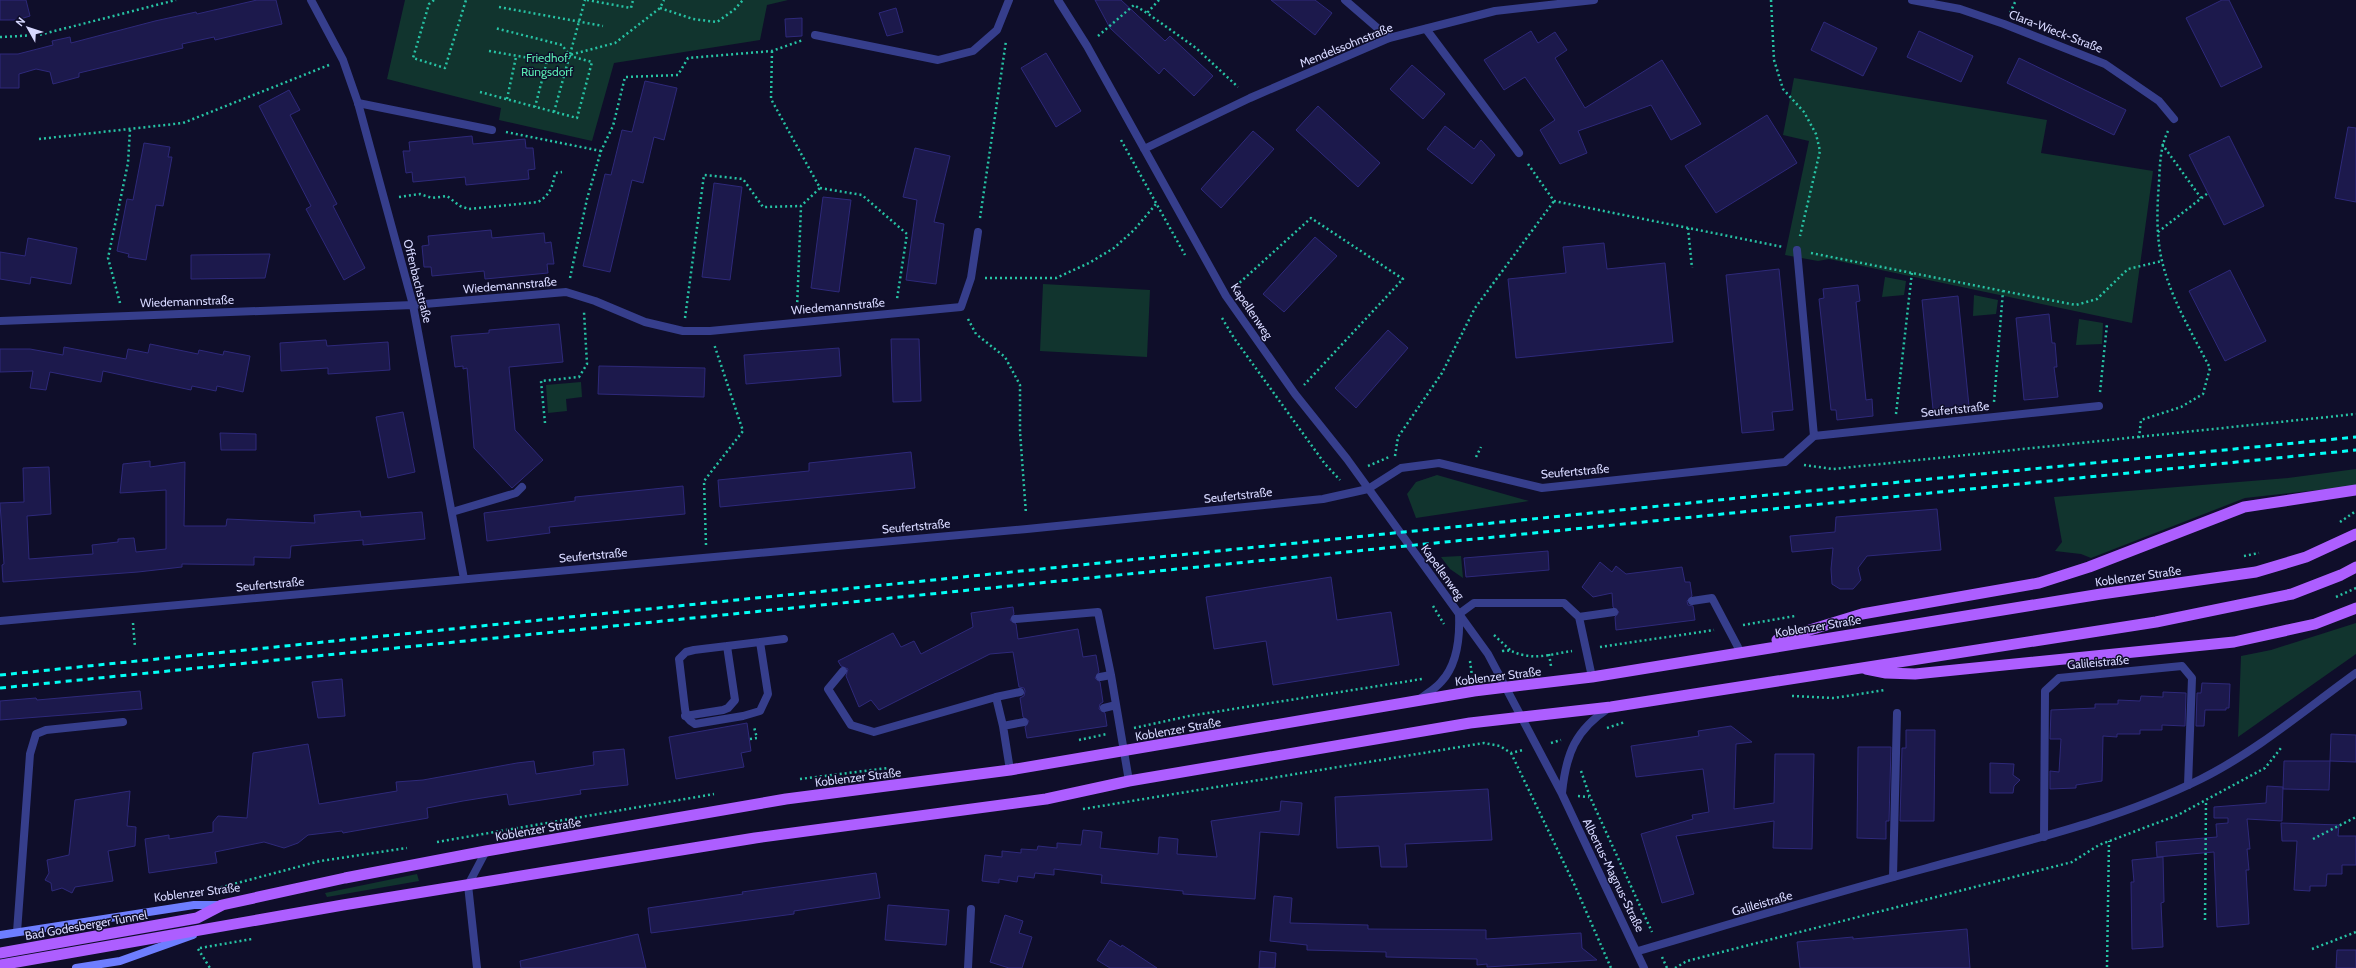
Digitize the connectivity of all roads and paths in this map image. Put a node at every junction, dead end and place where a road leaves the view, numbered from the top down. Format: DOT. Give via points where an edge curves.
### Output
graph roads {
  1 [pos="176,0"];
  2 [pos="311,0"];
  3 [pos="434,0"];
  4 [pos="466,0"];
  5 [pos="586,0"];
  6 [pos="633,0"];
  7 [pos="664,0"];
  8 [pos="743,0"];
  9 [pos="1010,0"];
  10 [pos="1058,0"];
  11 [pos="1159,0"];
  12 [pos="1345,0"];
  13 [pos="1594,0"];
  14 [pos="1771,0"];
  15 [pos="1912,0"];
  16 [pos="500,7"];
  17 [pos="660,8"];
  18 [pos="1147,13"];
  19 [pos="579,22"];
  20 [pos="602,26"];
  21 [pos="495,28"];
  22 [pos="1426,29"];
  23 [pos="997,30"];
  24 [pos="1092,32"];
  25 [pos="815,35"];
  26 [pos="0,37"];
  27 [pos="1389,38"];
  28 [pos="489,51"];
  29 [pos="772,51"];
  30 [pos="570,56"];
  31 [pos="516,57"];
  32 [pos="342,60"];
  33 [pos="547,61"];
  34 [pos="480,92"];
  35 [pos="1250,98"];
  36 [pos="507,99"];
  37 [pos="358,103"];
  38 [pos="535,107"];
  39 [pos="554,112"];
  40 [pos="2174,119"];
  41 [pos="130,130"];
  42 [pos="492,130"];
  43 [pos="40,139"];
  44 [pos="2162,144"];
  45 [pos="1144,149"];
  46 [pos="602,151"];
  47 [pos="1519,152"];
  48 [pos="562,172"];
  49 [pos="820,188"];
  50 [pos="1167,192"];
  51 [pos="2208,193"];
  52 [pos="2201,198"];
  53 [pos="384,200"];
  54 [pos="1554,201"];
  55 [pos="801,206"];
  56 [pos="1688,228"];
  57 [pos="978,232"];
  58 [pos="2158,233"];
  59 [pos="1797,250"];
  60 [pos="2162,261"];
  61 [pos="1692,268"];
  62 [pos="1912,272"];
  63 [pos="971,278"];
  64 [pos="1232,280"];
  65 [pos="1236,287"];
  66 [pos="2003,291"];
  67 [pos="566,292"];
  68 [pos="1226,296"];
  69 [pos="583,297"];
  70 [pos="413,304"];
  71 [pos="961,307"];
  72 [pos="896,313"];
  73 [pos="123,315"];
  74 [pos="0,321"];
  75 [pos="797,322"];
  76 [pos="2106,324"];
  77 [pos="683,331"];
  78 [pos="710,331"];
  79 [pos="1301,377"];
  80 [pos="1306,383"];
  81 [pos="1310,390"];
  82 [pos="1295,394"];
  83 [pos="2099,406"];
  84 [pos="2356,414"];
  85 [pos="1993,417"];
  86 [pos="545,423"];
  87 [pos="1895,427"];
  88 [pos="1814,436"];
  89 [pos="2139,438"];
  90 [pos="1395,454"];
  91 [pos="1785,462"];
  92 [pos="1366,467"];
  93 [pos="1401,468"];
  94 [pos="522,488"];
  95 [pos="1368,489"];
  96 [pos="2356,490"];
  97 [pos="452,512"];
  98 [pos="2356,512"];
  99 [pos="2337,524"];
  100 [pos="1027,529"];
  101 [pos="2356,534"];
  102 [pos="2265,552"];
  103 [pos="2242,556"];
  104 [pos="707,557"];
  105 [pos="2356,567"];
  106 [pos="464,579"];
  107 [pos="1692,601"];
  108 [pos="2356,608"];
  109 [pos="132,609"];
  110 [pos="1614,612"];
  111 [pos="1459,614"];
  112 [pos="1798,616"];
  113 [pos="1579,617"];
  114 [pos="1015,619"];
  115 [pos="0,621"];
  116 [pos="1728,628"];
  117 [pos="784,639"];
  118 [pos="760,642"];
  119 [pos="727,646"];
  120 [pos="135,647"];
  121 [pos="1586,649"];
  122 [pos="1740,652"];
  123 [pos="1488,654"];
  124 [pos="1452,664"];
  125 [pos="1860,667"];
  126 [pos="843,671"];
  127 [pos="2356,673"];
  128 [pos="1111,675"];
  129 [pos="1427,675"];
  130 [pos="1592,676"];
  131 [pos="1100,678"];
  132 [pos="1507,687"];
  133 [pos="1020,692"];
  134 [pos="996,697"];
  135 [pos="1418,701"];
  136 [pos="1116,705"];
  137 [pos="1611,707"];
  138 [pos="1104,708"];
  139 [pos="685,713"];
  140 [pos="1897,713"];
  141 [pos="1523,718"];
  142 [pos="123,722"];
  143 [pos="1024,722"];
  144 [pos="1003,726"];
  145 [pos="1121,730"];
  146 [pos="1074,741"];
  147 [pos="2282,746"];
  148 [pos="1125,751"];
  149 [pos="1510,753"];
  150 [pos="1580,766"];
  151 [pos="890,768"];
  152 [pos="1010,770"];
  153 [pos="794,780"];
  154 [pos="1129,781"];
  155 [pos="2188,785"];
  156 [pos="716,793"];
  157 [pos="1562,794"];
  158 [pos="2206,800"];
  159 [pos="2356,817"];
  160 [pos="2044,837"];
  161 [pos="2313,839"];
  162 [pos="2109,841"];
  163 [pos="433,843"];
  164 [pos="412,848"];
  165 [pos="486,851"];
  166 [pos="1893,877"];
  167 [pos="468,886"];
  168 [pos="203,892"];
  169 [pos="222,905"];
  170 [pos="971,909"];
  171 [pos="2205,920"];
  172 [pos="205,931"];
  173 [pos="17,932"];
  174 [pos="2356,932"];
  175 [pos="0,935"];
  176 [pos="1658,945"];
  177 [pos="198,949"];
  178 [pos="2312,949"];
  179 [pos="1638,951"];
  180 [pos="0,953"];
  181 [pos="0,965"];
  182 [pos="2107,967"];
  183 [pos="76,968"];
  184 [pos="210,968"];
  185 [pos="477,968"];
  186 [pos="968,968"];
  187 [pos="1611,968"];
  188 [pos="1644,968"];
  189 [pos="1667,968"];
  190 [pos="1676,968"];
  1 -- 26 [label="path" via="39,35"];
  2 -- 32 [label="street, Offenbachstraße"];
  3 -- 4 [label="path" via="429,4 413,58 445,68"];
  5 -- 6 [label="path" via="631,8"];
  5 -- 19 [label="path"];
  7 -- 17 [label="path"];
  8 -- 17 [label="path" via="717,22 693,19"];
  9 -- 23 [label="street"];
  10 -- 45 [label="street, Kapellenweg" via="1087,46"];
  11 -- 18 [label="path"];
  12 -- 27 [label="street"];
  13 -- 22 [label="street, Mendelssohnstraße" via="1495,11"];
  14 -- 59 [label="path" via="1774,60 1783,89 1804,112 1816,134 1820,152"];
  15 -- 40 [label="street, Clara-Wieck-Straße" via="1960,9 2105,64 2159,101"];
  16 -- 19 [label="path"];
  17 -- 30 [label="path" via="615,43"];
  18 -- 24 [label="path" via="1134,5 1096,38"];
  18 -- 35 [label="path" via="1196,48"];
  19 -- 20 [label="path"];
  19 -- 30 [label="path"];
  21 -- 30 [label="path" via="562,45"];
  22 -- 27 [label="street, Mendelssohnstraße"];
  22 -- 47 [label="street"];
  23 -- 25 [label="street" via="973,51 938,60"];
  23 -- 57 [label="path" via="1007,43"];
  25 -- 29 [label="path"];
  27 -- 35 [label="street, Mendelssohnstraße"];
  28 -- 31 [label="path"];
  29 -- 46 [label="path" via="688,58 678,75 625,77 613,126"];
  29 -- 49 [label="path" via="771,99"];
  30 -- 33 [label="path"];
  30 -- 39 [label="path"];
  30 -- 39 [label="path" via="592,62 577,118"];
  31 -- 33 [label="path"];
  31 -- 36 [label="path"];
  32 -- 37 [label="street, Offenbachstraße"];
  32 -- 41 [label="path" via="183,122"];
  33 -- 38 [label="path"];
  34 -- 36 [label="path"];
  35 -- 45 [label="street, Mendelssohnstraße"];
  36 -- 38 [label="path"];
  37 -- 42 [label="street"];
  37 -- 53 [label="street, Offenbachstraße"];
  38 -- 39 [label="path"];
  40 -- 44 [label="path"];
  41 -- 43 [label="path"];
  41 -- 73 [label="path" via="128,163 108,258"];
  42 -- 46 [label="path"];
  44 -- 52 [label="path"];
  44 -- 58 [label="path"];
  45 -- 50 [label="street, Kapellenweg"];
  46 -- 67 [label="path" via="587,199"];
  47 -- 54 [label="path"];
  48 -- 53 [label="path" via="555,173 550,192 538,202 469,209 447,196 432,198 420,194"];
  49 -- 55 [label="path"];
  49 -- 72 [label="path" via="862,195 907,234"];
  50 -- 63 [label="path" via="1134,230 1114,248 1056,278"];
  50 -- 68 [label="street, Kapellenweg"];
  51 -- 52 [label="path"];
  52 -- 58 [label="path"];
  53 -- 70 [label="street, Offenbachstraße"];
  54 -- 56 [label="path"];
  54 -- 90 [label="path" via="1475,308 1442,373 1398,437"];
  55 -- 75 [label="path"];
  55 -- 77 [label="path" via="763,207 743,179 704,175"];
  56 -- 59 [label="path"];
  56 -- 61 [label="path"];
  57 -- 63 [label="street"];
  58 -- 60 [label="path"];
  59 -- 62 [label="path"];
  59 -- 88 [label="street"];
  60 -- 66 [label="path" via="2128,269 2097,299 2076,305"];
  60 -- 89 [label="path" via="2173,295 2210,368 2203,394 2181,407 2141,420"];
  62 -- 66 [label="path"];
  62 -- 87 [label="path"];
  63 -- 71 [label="street"];
  64 -- 65 [label="path"];
  65 -- 68 [label="path"];
  65 -- 80 [label="path" via="1310,218 1403,279"];
  66 -- 85 [label="path"];
  67 -- 69 [label="street, Wiedemannstraße"];
  67 -- 70 [label="street, Wiedemannstraße"];
  68 -- 82 [label="street, Kapellenweg"];
  69 -- 77 [label="street, Wiedemannstraße" via="645,322"];
  69 -- 86 [label="path" via="588,364 578,377 541,381"];
  70 -- 73 [label="street, Wiedemannstraße"];
  70 -- 97 [label="street, Offenbachstraße"];
  71 -- 72 [label="street, Wiedemannstraße"];
  71 -- 100 [label="path" via="976,334 1005,357 1020,385 1020,432"];
  72 -- 75 [label="street, Wiedemannstraße"];
  73 -- 74 [label="street, Wiedemannstraße"];
  75 -- 78 [label="street, Wiedemannstraße"];
  76 -- 83 [label="path"];
  77 -- 78 [label="street, Wiedemannstraße"];
  78 -- 104 [label="path" via="743,431 704,481"];
  79 -- 80 [label="path"];
  80 -- 81 [label="path"];
  80 -- 82 [label="path"];
  82 -- 95 [label="street, Kapellenweg"];
  83 -- 85 [label="street, Seufertstraße"];
  84 -- 89 [label="path"];
  85 -- 87 [label="street, Seufertstraße"];
  87 -- 88 [label="street, Seufertstraße"];
  88 -- 91 [label="street"];
  89 -- 91 [label="path" via="2092,440 1833,469"];
  90 -- 92 [label="path"];
  90 -- 93 [label="path"];
  91 -- 93 [label="street, Seufertstraße" via="1542,488 1439,463"];
  93 -- 95 [label="street, Seufertstraße"];
  94 -- 97 [label="street" via="516,493"];
  95 -- 100 [label="street, Seufertstraße" via="1323,499"];
  95 -- 111 [label="street, Kapellenweg"];
  96 -- 122 [label="main road" via="2244,508 2089,567 2039,583 1862,614"];
  97 -- 106 [label="street, Offenbachstraße"];
  98 -- 99 [label="path"];
  100 -- 104 [label="street, Seufertstraße"];
  101 -- 122 [label="main road, Koblenzer Straße" via="2306,557 2256,572 2093,595"];
  102 -- 103 [label="path"];
  104 -- 106 [label="street, Seufertstraße"];
  105 -- 125 [label="main road" via="2292,594 2226,608 2156,622"];
  106 -- 109 [label="street, Seufertstraße"];
  107 -- 116 [label="street" via="1712,598"];
  108 -- 125 [label="main road" via="2315,624 2234,642 1915,674 1886,673"];
  109 -- 115 [label="street, Seufertstraße"];
  109 -- 120 [label="path"];
  110 -- 113 [label="street"];
  111 -- 113 [label="street" via="1474,604 1564,603"];
  111 -- 123 [label="street, Kapellenweg"];
  111 -- 124 [label="street, Kapellenweg" via="1460,635"];
  112 -- 116 [label="path"];
  113 -- 121 [label="street"];
  114 -- 128 [label="street" via="1098,612"];
  116 -- 121 [label="path"];
  116 -- 122 [label="street"];
  117 -- 118 [label="street"];
  118 -- 119 [label="street"];
  118 -- 139 [label="street" via="768,694 760,711 696,724"];
  119 -- 139 [label="street" via="694,650 679,659"];
  119 -- 139 [label="street" via="735,700 723,710"];
  121 -- 123 [label="path" via="1538,656 1523,656 1510,650"];
  121 -- 130 [label="street"];
  122 -- 130 [label="main road, Koblenzer Straße"];
  123 -- 124 [label="path"];
  123 -- 132 [label="street, Kapellenweg"];
  124 -- 135 [label="street, Kapellenweg" via="1441,682"];
  125 -- 137 [label="main road"];
  126 -- 134 [label="street" via="828,689 851,725 874,732"];
  127 -- 155 [label="street, Galileistraße" via="2247,751"];
  128 -- 131 [label="street"];
  128 -- 136 [label="street"];
  129 -- 145 [label="path" via="1423,678 1189,716"];
  130 -- 132 [label="main road, Koblenzer Straße"];
  132 -- 135 [label="main road, Koblenzer Straße"];
  132 -- 141 [label="street, Kapellenweg"];
  133 -- 134 [label="street"];
  134 -- 144 [label="street"];
  135 -- 148 [label="main road, Koblenzer Straße"];
  136 -- 138 [label="street"];
  136 -- 145 [label="street"];
  137 -- 141 [label="main road"];
  137 -- 157 [label="street" via="1595,717 1574,744 1565,767"];
  140 -- 166 [label="street"];
  141 -- 154 [label="main road" via="1470,723"];
  141 -- 157 [label="street, Albertus-Magnus-Straße"];
  142 -- 173 [label="street" via="46,730 36,734 30,754"];
  143 -- 144 [label="street"];
  144 -- 152 [label="street"];
  145 -- 146 [label="path"];
  145 -- 148 [label="street"];
  147 -- 158 [label="path" via="2265,768"];
  148 -- 152 [label="main road, Koblenzer Straße"];
  148 -- 154 [label="street"];
  149 -- 187 [label="path" via="1575,886"];
  150 -- 176 [label="path" via="1586,788"];
  151 -- 153 [label="path"];
  152 -- 165 [label="main road, Koblenzer Straße" via="786,800"];
  154 -- 167 [label="main road" via="1046,799 755,838"];
  155 -- 160 [label="street, Galileistraße" via="2084,826"];
  155 -- 160 [label="street, Galileistraße" via="2192,678 2182,666 2058,678 2045,691"];
  156 -- 163 [label="path"];
  157 -- 179 [label="street, Albertus-Magnus-Straße"];
  158 -- 162 [label="path" via="2178,815"];
  158 -- 171 [label="path"];
  159 -- 161 [label="path"];
  160 -- 166 [label="street, Galileistraße"];
  162 -- 182 [label="path"];
  162 -- 190 [label="path" via="2072,862 1687,961"];
  164 -- 168 [label="path" via="320,861 232,882"];
  165 -- 167 [label="street"];
  165 -- 169 [label="main road, Koblenzer Straße" via="344,878"];
  166 -- 176 [label="street, Galileistraße"];
  167 -- 172 [label="main road" via="343,905"];
  167 -- 185 [label="street"];
  169 -- 173 [label="main road, Koblenzer Straße" via="194,905"];
  169 -- 180 [label="main road, Bad Godesberger Tunnel" via="196,918"];
  170 -- 186 [label="street"];
  172 -- 181 [label="main road, Bad Godesberger Tunnel"];
  172 -- 183 [label="main road" via="120,961"];
  173 -- 175 [label="main road, Koblenzer Straße"];
  174 -- 178 [label="path"];
  176 -- 179 [label="street, Galileistraße"];
  176 -- 189 [label="path"];
  177 -- 184 [label="path"];
  179 -- 188 [label="street, Albertus-Magnus-Straße"];
}
